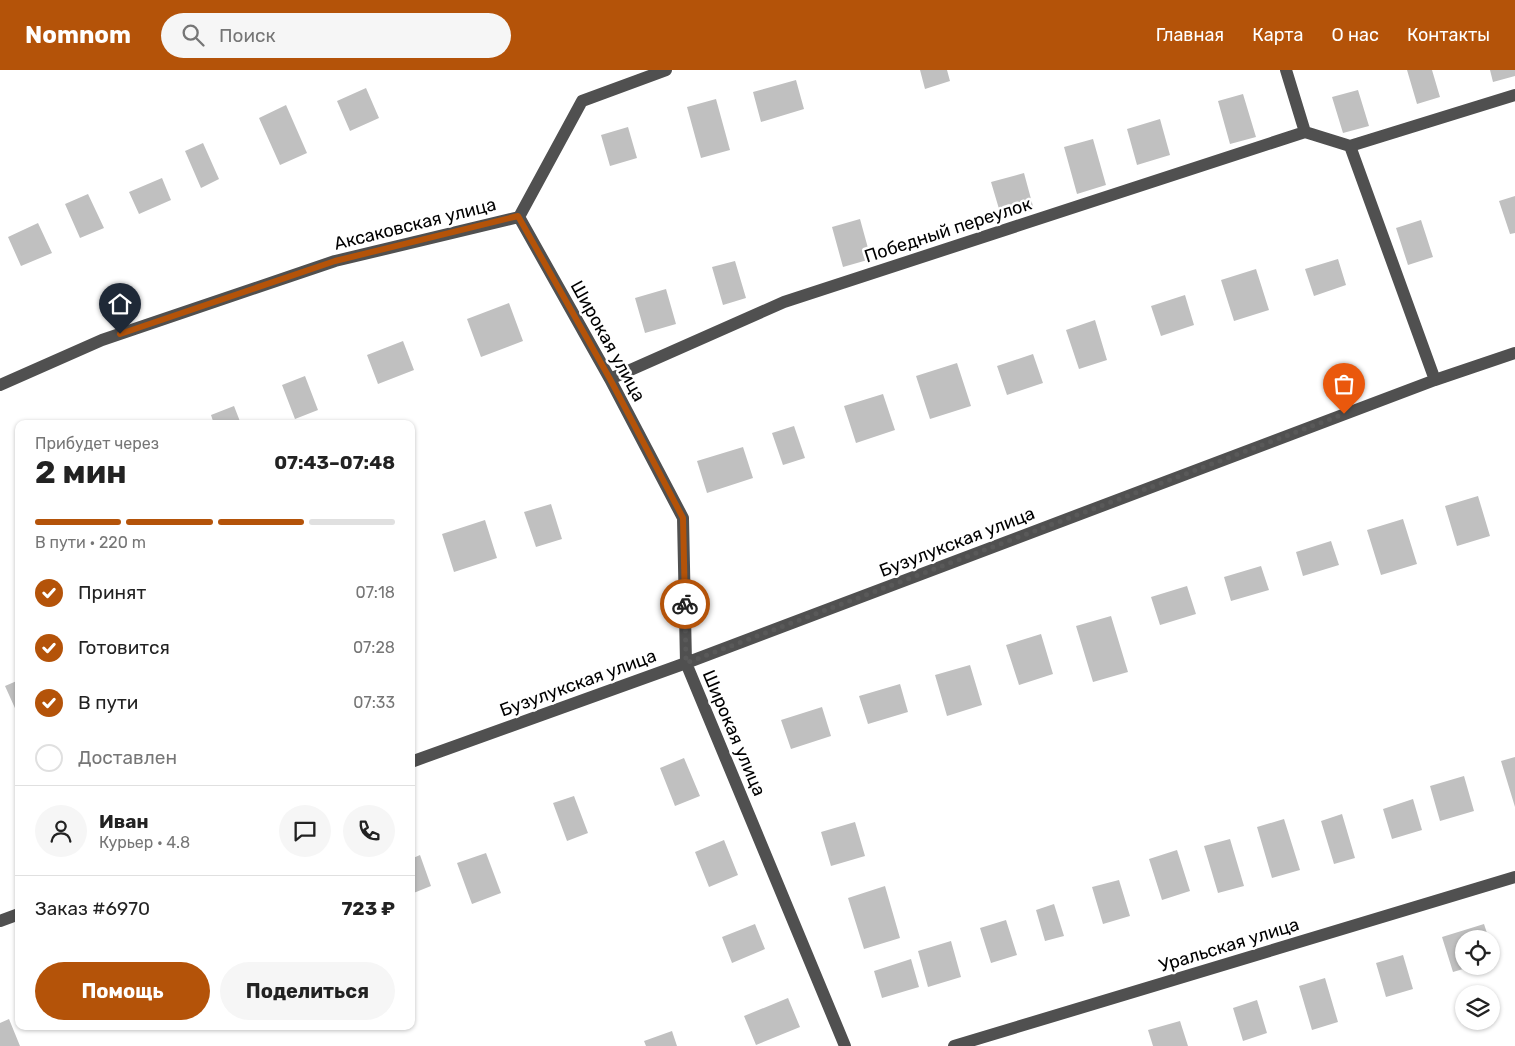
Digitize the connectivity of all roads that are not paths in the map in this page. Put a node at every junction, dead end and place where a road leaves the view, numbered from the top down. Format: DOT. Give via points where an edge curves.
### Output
graph roads {
  1 [pos="666,70"];
  2 [pos="1286,70"];
  3 [pos="1515,95"];
  4 [pos="1305,132"];
  5 [pos="1350,146"];
  6 [pos="518,216"];
  7 [pos="1515,353"];
  8 [pos="610,379"];
  9 [pos="1435,380"];
  10 [pos="0,385"];
  11 [pos="686,663"];
  12 [pos="415,761"];
  13 [pos="1515,877"];
  14 [pos="15,915"];
  15 [pos="0,921"];
  16 [pos="845,1046"];
  17 [pos="954,1046"];
  1 -- 6 [label="street, Аксаковская улица" via="582,101"];
  2 -- 4 [label="street"];
  3 -- 5 [label="street"];
  4 -- 5 [label="street"];
  4 -- 8 [label="street, Победный переулок" via="784,302"];
  5 -- 9 [label="street"];
  6 -- 8 [label="street, Широкая улица"];
  6 -- 10 [label="street, Аксаковская улица" via="335,261 102,340"];
  7 -- 9 [label="street, Бузулукская улица"];
  8 -- 11 [label="street, Широкая улица" via="683,518"];
  9 -- 11 [label="street, Бузулукская улица"];
  11 -- 12 [label="street, Бузулукская улица"];
  11 -- 16 [label="street, Широкая улица"];
  13 -- 17 [label="street, Уральская улица"];
  14 -- 15 [label="street"];
}
